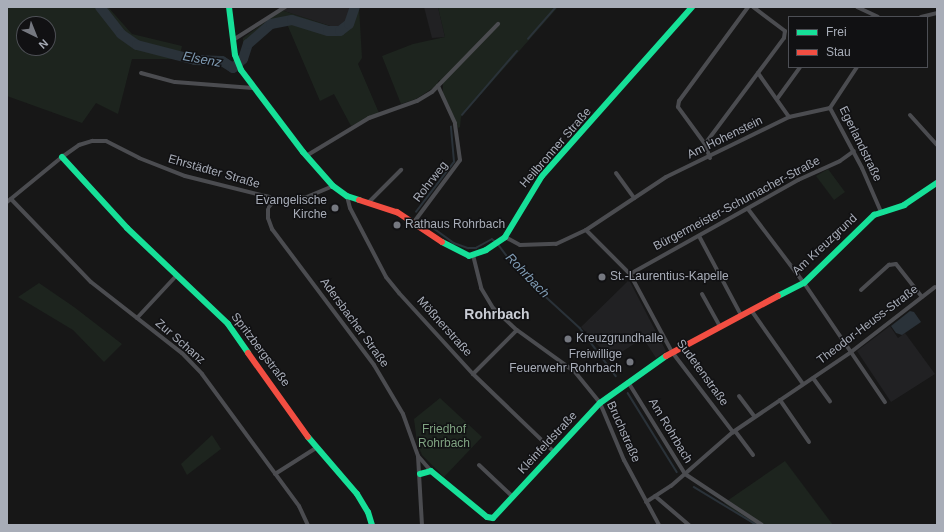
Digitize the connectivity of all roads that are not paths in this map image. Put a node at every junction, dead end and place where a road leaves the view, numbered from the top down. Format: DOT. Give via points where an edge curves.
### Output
graph roads {
  1 [pos="285,7"];
  2 [pos="692,7"];
  3 [pos="748,7"];
  4 [pos="753,7"];
  5 [pos="857,7"];
  6 [pos="230,10"];
  7 [pos="937,13"];
  8 [pos="876,16"];
  9 [pos="925,16"];
  10 [pos="498,24"];
  11 [pos="233,40"];
  12 [pos="799,68"];
  13 [pos="856,68"];
  14 [pos="141,73"];
  15 [pos="758,73"];
  16 [pos="438,86"];
  17 [pos="253,88"];
  18 [pos="777,100"];
  19 [pos="830,108"];
  20 [pos="910,115"];
  21 [pos="789,117"];
  22 [pos="706,144"];
  23 [pos="937,145"];
  24 [pos="854,151"];
  25 [pos="306,156"];
  26 [pos="62,157"];
  27 [pos="710,158"];
  28 [pos="401,170"];
  29 [pos="616,173"];
  30 [pos="937,184"];
  31 [pos="333,186"];
  32 [pos="347,196"];
  33 [pos="634,198"];
  34 [pos="9,201"];
  35 [pos="274,201"];
  36 [pos="368,204"];
  37 [pos="748,209"];
  38 [pos="881,212"];
  39 [pos="414,222"];
  40 [pos="586,230"];
  41 [pos="699,236"];
  42 [pos="502,239"];
  43 [pos="473,255"];
  44 [pos="630,274"];
  45 [pos="176,276"];
  46 [pos="804,283"];
  47 [pos="936,287"];
  48 [pos="861,290"];
  49 [pos="702,294"];
  50 [pos="922,298"];
  51 [pos="751,310"];
  52 [pos="741,315"];
  53 [pos="137,318"];
  54 [pos="720,326"];
  55 [pos="517,330"];
  56 [pos="672,352"];
  57 [pos="851,352"];
  58 [pos="473,374"];
  59 [pos="813,378"];
  60 [pos="628,382"];
  61 [pos="803,384"];
  62 [pos="739,396"];
  63 [pos="780,400"];
  64 [pos="830,401"];
  65 [pos="885,402"];
  66 [pos="600,403"];
  67 [pos="755,417"];
  68 [pos="734,432"];
  69 [pos="810,442"];
  70 [pos="316,448"];
  71 [pos="554,452"];
  72 [pos="753,455"];
  73 [pos="418,456"];
  74 [pos="479,465"];
  75 [pos="431,471"];
  76 [pos="275,474"];
  77 [pos="420,474"];
  78 [pos="685,474"];
  79 [pos="655,496"];
  80 [pos="513,497"];
  81 [pos="646,502"];
  82 [pos="308,525"];
  83 [pos="372,525"];
  84 [pos="422,525"];
  85 [pos="659,525"];
  86 [pos="689,525"];
  87 [pos="762,525"];
  1 -- 11 [label="street"];
  2 -- 42 [label="street, Heilbronner Straße" via="536,185"];
  3 -- 22 [label="street" via="679,101 678,107"];
  4 -- 15 [label="street" via="785,31 784,38"];
  5 -- 8 [label="street"];
  6 -- 11 [label="street"];
  7 -- 9 [label="street"];
  10 -- 16 [label="street"];
  11 -- 17 [label="street" via="235,55"];
  12 -- 18 [label="street"];
  13 -- 19 [label="street, Egerlandstraße"];
  14 -- 17 [label="street" via="183,83"];
  15 -- 18 [label="street"];
  15 -- 22 [label="street"];
  16 -- 25 [label="street" via="417,101 369,118"];
  16 -- 39 [label="street, Rohrweg" via="455,123 460,160"];
  17 -- 25 [label="street"];
  18 -- 21 [label="street"];
  19 -- 21 [label="street, Am Hohenstein"];
  19 -- 24 [label="street, Egerlandstraße"];
  20 -- 23 [label="street"];
  21 -- 27 [label="street, Am Hohenstein"];
  22 -- 27 [label="street"];
  24 -- 37 [label="street, Bürgermeister-Schumacher-Straße" via="840,161 798,180"];
  24 -- 38 [label="street, Egerlandstraße"];
  25 -- 31 [label="street"];
  26 -- 34 [label="street, Ehrstädter Straße"];
  26 -- 35 [label="street, Ehrstädter Straße" via="79,145 92,141 106,141 139,158 185,176 269,197"];
  26 -- 45 [label="street, Spritzbergstraße" via="127,228"];
  27 -- 33 [label="street, Am Hohenstein" via="666,177"];
  28 -- 36 [label="street"];
  29 -- 33 [label="street"];
  30 -- 38 [label="street, Am Kreuzgrund" via="904,205"];
  31 -- 32 [label="street"];
  31 -- 35 [label="street" via="308,197"];
  32 -- 36 [label="street"];
  32 -- 58 [label="street, Mößnerstraße" via="350,208 386,277"];
  33 -- 40 [label="street, Am Hohenstein"];
  34 -- 53 [label="street, Zur Schanz" via="91,282"];
  35 -- 73 [label="street, Adersbacher Straße" via="268,208 272,228 374,366 403,414"];
  36 -- 39 [label="street" via="396,212"];
  37 -- 41 [label="street, Bürgermeister-Schumacher-Straße"];
  37 -- 46 [label="street"];
  38 -- 46 [label="street, Am Kreuzgrund" via="874,215"];
  39 -- 43 [label="street" via="458,252"];
  40 -- 42 [label="street, Am Hohenstein" via="556,244 520,245"];
  40 -- 44 [label="street, Sudetenstraße"];
  41 -- 44 [label="street, Bürgermeister-Schumacher-Straße"];
  41 -- 52 [label="street"];
  42 -- 43 [label="street, Heilbronner Straße" via="494,246"];
  43 -- 55 [label="street, Bruchstraße" via="487,299"];
  44 -- 56 [label="street, Sudetenstraße"];
  45 -- 53 [label="street"];
  45 -- 70 [label="street, Spritzbergstraße" via="228,324"];
  46 -- 51 [label="street, Am Kreuzgrund"];
  46 -- 57 [label="street"];
  47 -- 50 [label="street, Theodor-Heuss-Straße"];
  48 -- 50 [label="street" via="889,265 896,264"];
  49 -- 54 [label="street"];
  50 -- 57 [label="street, Theodor-Heuss-Straße"];
  51 -- 52 [label="street, Am Kreuzgrund"];
  51 -- 61 [label="street"];
  52 -- 54 [label="street, Am Kreuzgrund"];
  53 -- 76 [label="street, Zur Schanz" via="182,354 202,374"];
  54 -- 56 [label="street, Am Kreuzgrund"];
  55 -- 58 [label="street"];
  55 -- 66 [label="street, Bruchstraße" via="571,369"];
  56 -- 60 [label="street, Am Kreuzgrund"];
  56 -- 68 [label="street, Sudetenstraße"];
  57 -- 59 [label="street, Theodor-Heuss-Straße"];
  57 -- 65 [label="street"];
  58 -- 71 [label="street, Mößnerstraße"];
  59 -- 61 [label="street, Theodor-Heuss-Straße"];
  59 -- 64 [label="street, Theodor-Heuss-Straße"];
  60 -- 66 [label="street, Am Kreuzgrund"];
  60 -- 78 [label="street, Am Rohrbach"];
  61 -- 63 [label="street, Theodor-Heuss-Straße"];
  62 -- 67 [label="street"];
  63 -- 67 [label="street, Theodor-Heuss-Straße"];
  63 -- 69 [label="street"];
  66 -- 71 [label="street, Kleinfeldstraße"];
  66 -- 81 [label="street, Bruchstraße" via="624,460"];
  67 -- 68 [label="street, Theodor-Heuss-Straße"];
  68 -- 72 [label="street"];
  68 -- 78 [label="street, Theodor-Heuss-Straße"];
  70 -- 76 [label="street"];
  70 -- 83 [label="street, Spritzbergstraße" via="357,494 368,512"];
  71 -- 80 [label="street, Kleinfeldstraße"];
  73 -- 75 [label="street, Kleinfeldstraße"];
  73 -- 77 [label="street, Adersbacher Straße"];
  74 -- 80 [label="street"];
  75 -- 77 [label="street"];
  75 -- 80 [label="street, Kleinfeldstraße" via="487,517 494,518"];
  76 -- 82 [label="street, Zur Schanz" via="299,506"];
  77 -- 84 [label="street, Adersbacher Straße"];
  78 -- 79 [label="street, Theodor-Heuss-Straße"];
  78 -- 87 [label="street, Am Rohrbach"];
  79 -- 81 [label="street, Theodor-Heuss-Straße"];
  79 -- 86 [label="street"];
  81 -- 85 [label="street, Bruchstraße"];
}
